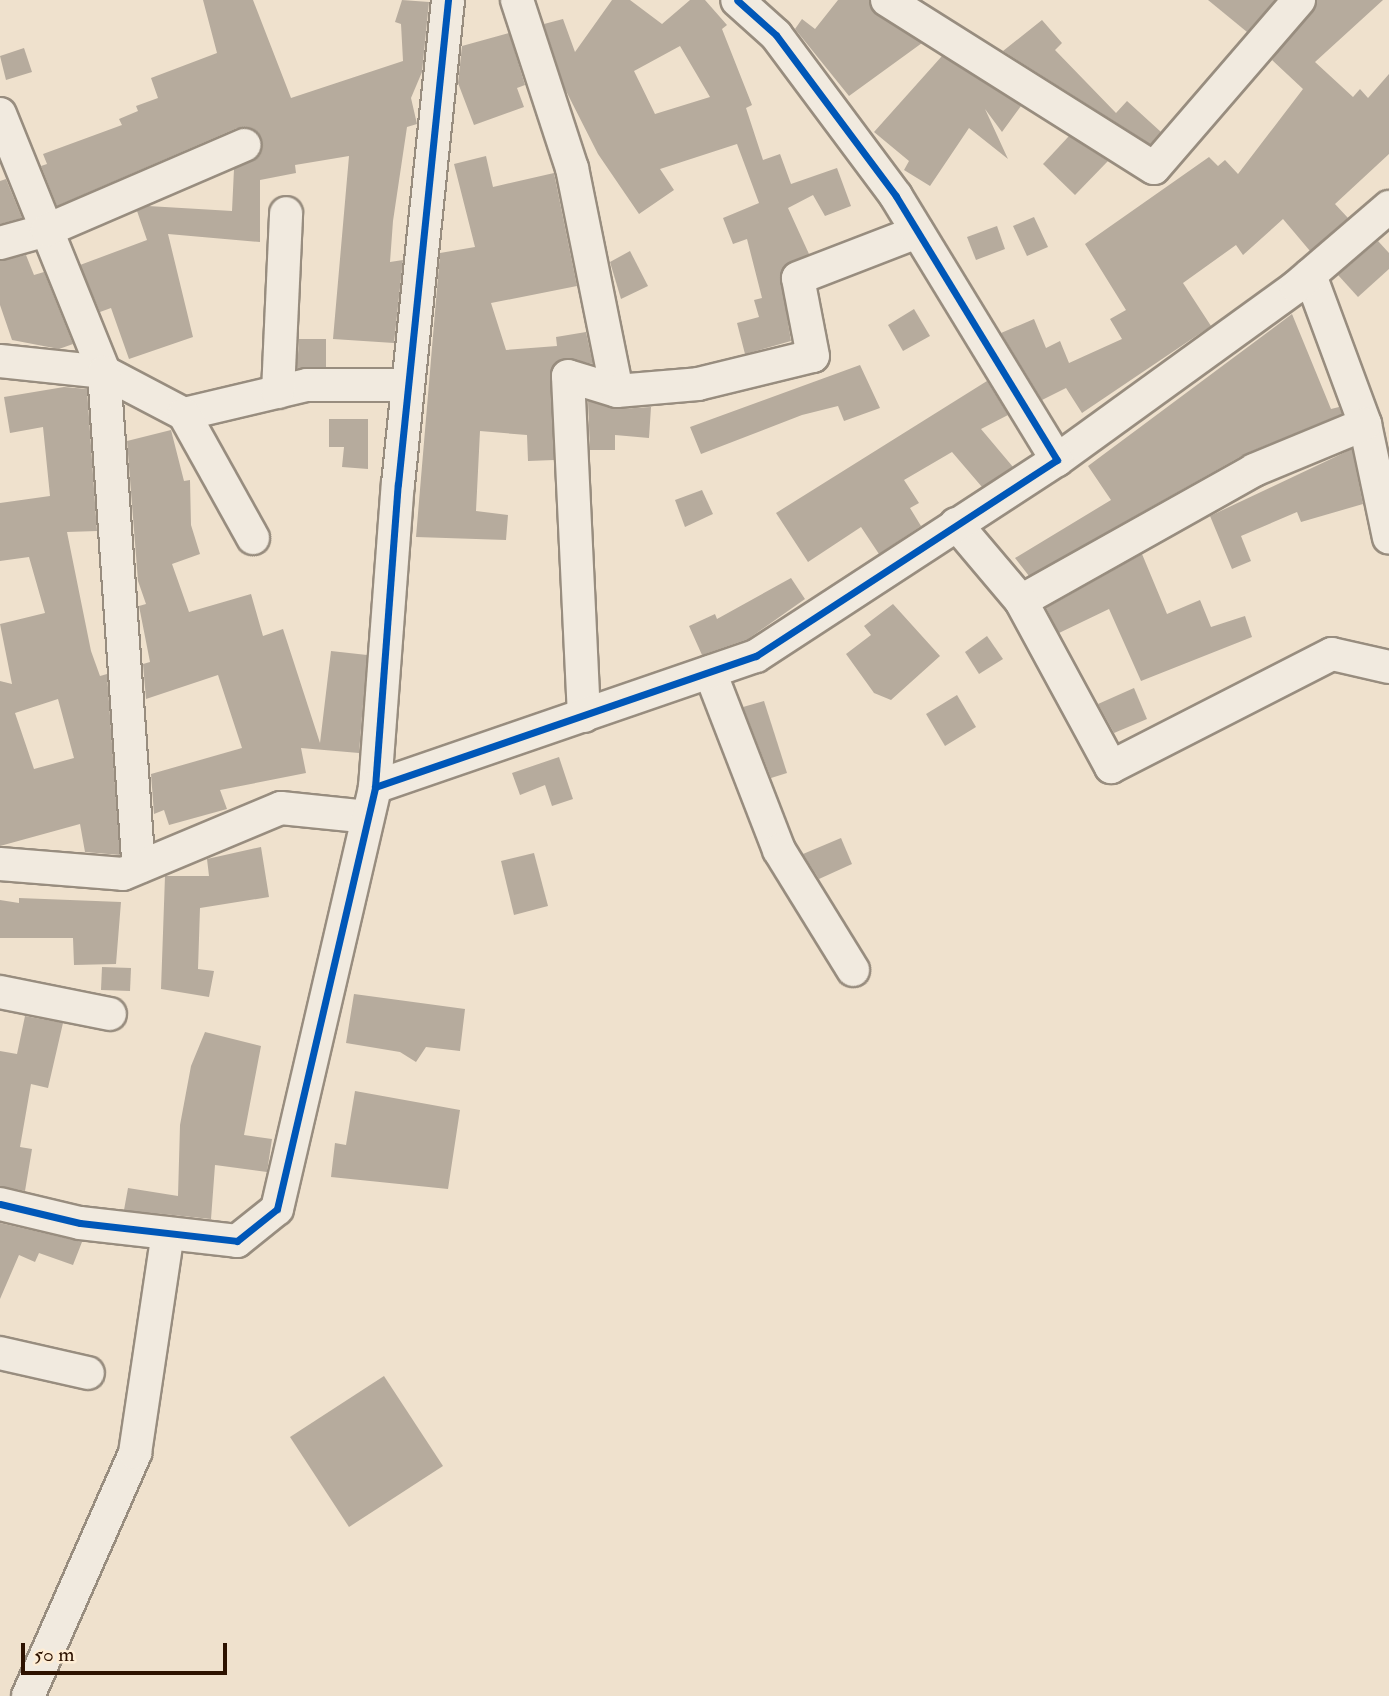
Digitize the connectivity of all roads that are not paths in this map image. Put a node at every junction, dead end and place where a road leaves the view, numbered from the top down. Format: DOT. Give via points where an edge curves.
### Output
graph roads {
  1 [pos="448,0"];
  2 [pos="517,0"];
  3 [pos="737,0"];
  4 [pos="887,0"];
  5 [pos="1299,0"];
  6 [pos="0,114"];
  7 [pos="244,145"];
  8 [pos="1389,207"];
  9 [pos="286,213"];
  10 [pos="47,230"];
  11 [pos="917,232"];
  12 [pos="0,243"];
  13 [pos="1310,275"];
  14 [pos="0,361"];
  15 [pos="104,372"];
  16 [pos="408,385"];
  17 [pos="617,391"];
  18 [pos="278,392"];
  19 [pos="184,414"];
  20 [pos="1365,424"];
  21 [pos="1057,460"];
  22 [pos="957,524"];
  23 [pos="253,538"];
  24 [pos="1389,538"];
  25 [pos="1021,601"];
  26 [pos="1389,667"];
  27 [pos="710,672"];
  28 [pos="584,716"];
  29 [pos="371,802"];
  30 [pos="0,864"];
  31 [pos="139,867"];
  32 [pos="853,970"];
  33 [pos="0,992"];
  34 [pos="110,1014"];
  35 [pos="0,1205"];
  36 [pos="168,1233"];
  37 [pos="0,1353"];
  38 [pos="88,1373"];
  39 [pos="28,1696"];
  1 -- 16 [label="street"];
  2 -- 17 [label="street" via="572,168"];
  3 -- 11 [label="street" via="776,35"];
  4 -- 5 [label="street" via="1154,168"];
  6 -- 10 [label="street"];
  7 -- 10 [label="street"];
  8 -- 13 [label="street"];
  9 -- 18 [label="street"];
  10 -- 12 [label="street"];
  10 -- 15 [label="street"];
  11 -- 17 [label="street" via="798,278 813,356 698,384"];
  11 -- 21 [label="street"];
  13 -- 20 [label="street"];
  13 -- 21 [label="street"];
  14 -- 15 [label="street"];
  15 -- 19 [label="street"];
  15 -- 31 [label="street"];
  16 -- 18 [label="street" via="307,385"];
  16 -- 29 [label="street"];
  17 -- 28 [label="street" via="568,376"];
  18 -- 19 [label="street"];
  19 -- 23 [label="street"];
  20 -- 24 [label="street"];
  20 -- 25 [label="street" via="1254,470"];
  21 -- 22 [label="street"];
  22 -- 25 [label="street"];
  22 -- 27 [label="street" via="756,656"];
  25 -- 26 [label="street" via="1111,767 1332,654"];
  27 -- 28 [label="street"];
  27 -- 32 [label="street" via="779,850"];
  28 -- 29 [label="street"];
  29 -- 31 [label="street" via="281,808"];
  29 -- 36 [label="street" via="277,1209 237,1241"];
  30 -- 31 [label="street" via="123,874"];
  33 -- 34 [label="street"];
  35 -- 36 [label="street"];
  36 -- 39 [label="street" via="135,1453"];
  37 -- 38 [label="street"];
}
